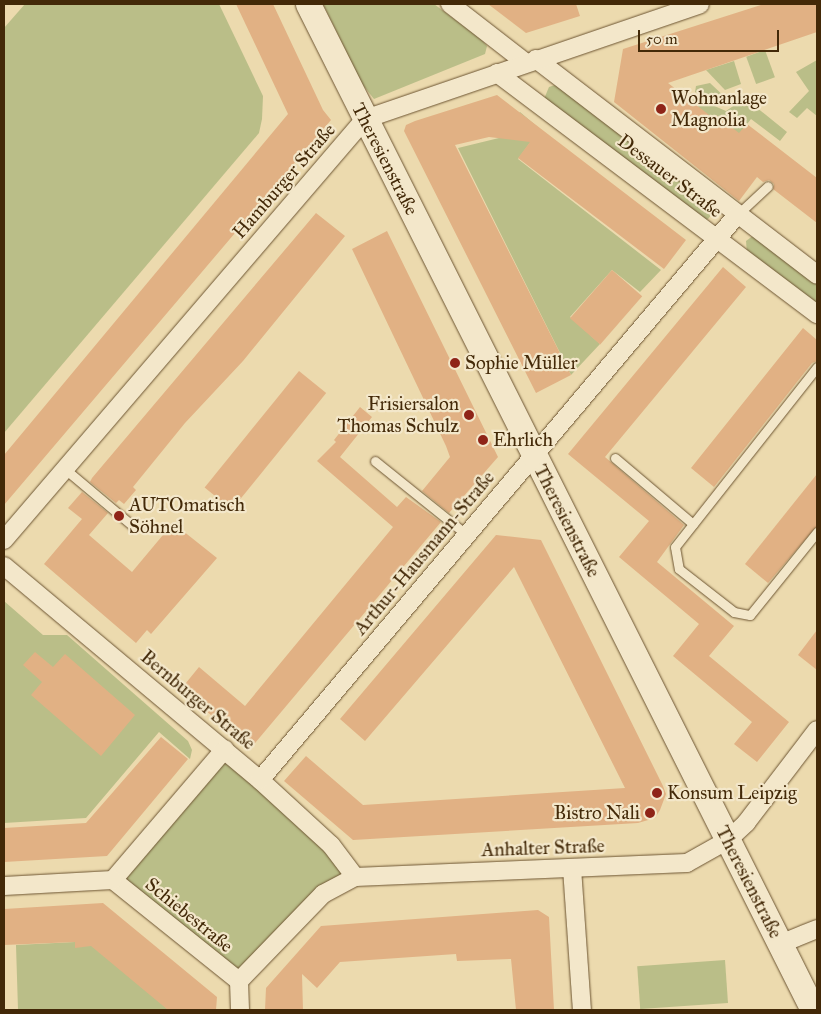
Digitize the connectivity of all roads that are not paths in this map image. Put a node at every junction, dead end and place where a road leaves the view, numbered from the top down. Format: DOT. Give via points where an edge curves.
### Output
graph roads {
  1 [pos="308,4"];
  2 [pos="450,4"];
  3 [pos="700,4"];
  4 [pos="531,61"];
  5 [pos="497,73"];
  6 [pos="365,119"];
  7 [pos="768,186"];
  8 [pos="737,215"];
  9 [pos="718,238"];
  10 [pos="817,275"];
  11 [pos="817,314"];
  12 [pos="817,367"];
  13 [pos="534,456"];
  14 [pos="615,458"];
  15 [pos="374,461"];
  16 [pos="65,469"];
  17 [pos="693,524"];
  18 [pos="134,527"];
  19 [pos="817,532"];
  20 [pos="467,535"];
  21 [pos="4,540"];
  22 [pos="4,566"];
  23 [pos="817,730"];
  24 [pos="225,749"];
  25 [pos="260,780"];
  26 [pos="728,840"];
  27 [pos="572,868"];
  28 [pos="355,877"];
  29 [pos="114,880"];
  30 [pos="4,886"];
  31 [pos="817,929"];
  32 [pos="780,944"];
  33 [pos="239,981"];
  34 [pos="240,1010"];
  35 [pos="582,1010"];
  36 [pos="813,1010"];
  1 -- 6 [label="main road, Theresienstraße"];
  2 -- 4 [label="street, Dessauer Straße"];
  3 -- 4 [label="street"];
  4 -- 5 [label="street"];
  4 -- 8 [label="street, Dessauer Straße"];
  5 -- 6 [label="street"];
  5 -- 9 [label="street, Dessauer Straße"];
  6 -- 13 [label="main road, Theresienstraße"];
  6 -- 16 [label="street, Hamburger Straße"];
  7 -- 8 [label="lane"];
  8 -- 9 [label="street, Arthur-Hausmann-Straße"];
  8 -- 10 [label="street, Dessauer Straße"];
  9 -- 11 [label="street, Dessauer Straße"];
  9 -- 13 [label="street, Arthur-Hausmann-Straße"];
  12 -- 17 [label="lane"];
  13 -- 20 [label="street, Arthur-Hausmann-Straße"];
  13 -- 26 [label="main road, Theresienstraße"];
  14 -- 17 [label="lane"];
  15 -- 20 [label="lane"];
  16 -- 18 [label="lane"];
  16 -- 21 [label="street, Hamburger Straße"];
  17 -- 19 [label="lane" via="675,547 679,569 734,612 750,615"];
  20 -- 25 [label="street, Arthur-Hausmann-Straße"];
  22 -- 24 [label="street, Bernburger Straße"];
  23 -- 26 [label="street, Anhalter Straße" via="746,823"];
  24 -- 25 [label="street, Bernburger Straße"];
  24 -- 29 [label="street"];
  25 -- 28 [label="street, Bernburger Straße" via="331,845"];
  26 -- 27 [label="street, Anhalter Straße" via="687,863"];
  26 -- 32 [label="main road, Theresienstraße"];
  27 -- 28 [label="street, Anhalter Straße"];
  27 -- 35 [label="street"];
  28 -- 33 [label="street" via="323,894"];
  29 -- 30 [label="street"];
  29 -- 33 [label="street, Schiebestraße"];
  31 -- 32 [label="street"];
  32 -- 36 [label="main road, Theresienstraße"];
  33 -- 34 [label="street"];
}
